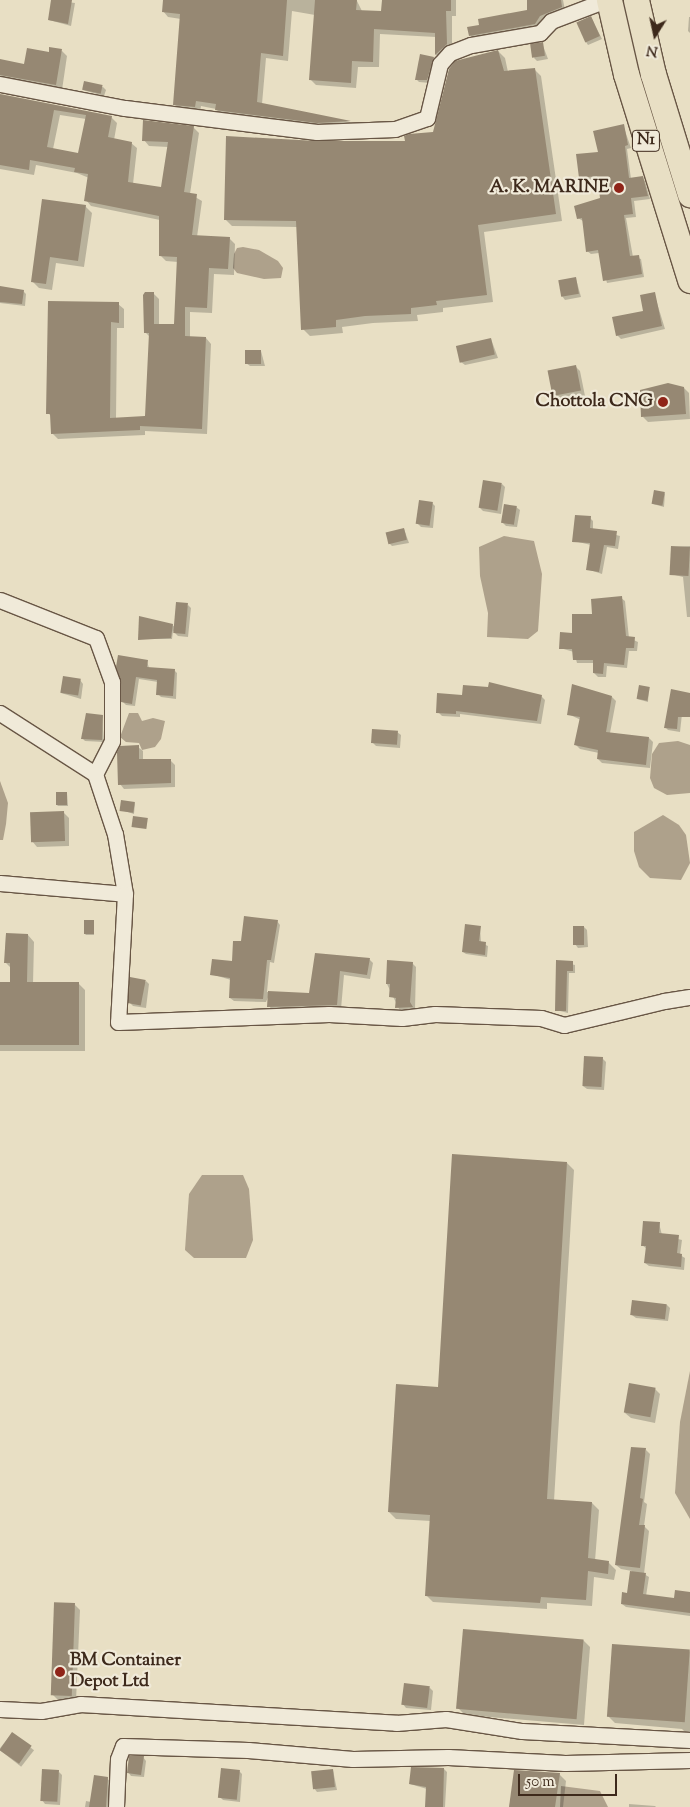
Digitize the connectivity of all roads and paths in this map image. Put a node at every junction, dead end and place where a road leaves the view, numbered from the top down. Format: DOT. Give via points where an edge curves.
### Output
graph roads {
  1 [pos="608,0"];
  2 [pos="636,0"];
  3 [pos="0,84"];
  4 [pos="690,194"];
  5 [pos="690,280"];
  6 [pos="0,600"];
  7 [pos="0,713"];
  8 [pos="95,774"];
  9 [pos="0,882"];
  10 [pos="125,894"];
  11 [pos="690,997"];
  12 [pos="0,1709"];
  13 [pos="690,1740"];
  14 [pos="690,1760"];
  15 [pos="116,1807"];
  1 -- 3 [label="street" via="551,21 540,33 471,45 450,53 440,64 427,118 395,129 317,132 126,108"];
  1 -- 5 [label="highway, N1" via="626,74"];
  2 -- 4 [label="highway, N1" via="653,74"];
  6 -- 8 [label="street" via="96,638 112,682 112,741"];
  7 -- 8 [label="street"];
  8 -- 10 [label="street" via="115,834"];
  9 -- 10 [label="street"];
  10 -- 11 [label="street" via="118,1022 329,1014 402,1018 435,1014 541,1018 564,1025 664,1000"];
  12 -- 13 [label="street" via="41,1711 80,1704 396,1723 446,1719 522,1731"];
  14 -- 15 [label="street" via="565,1763 353,1758 248,1750 123,1746 118,1759"];
}
